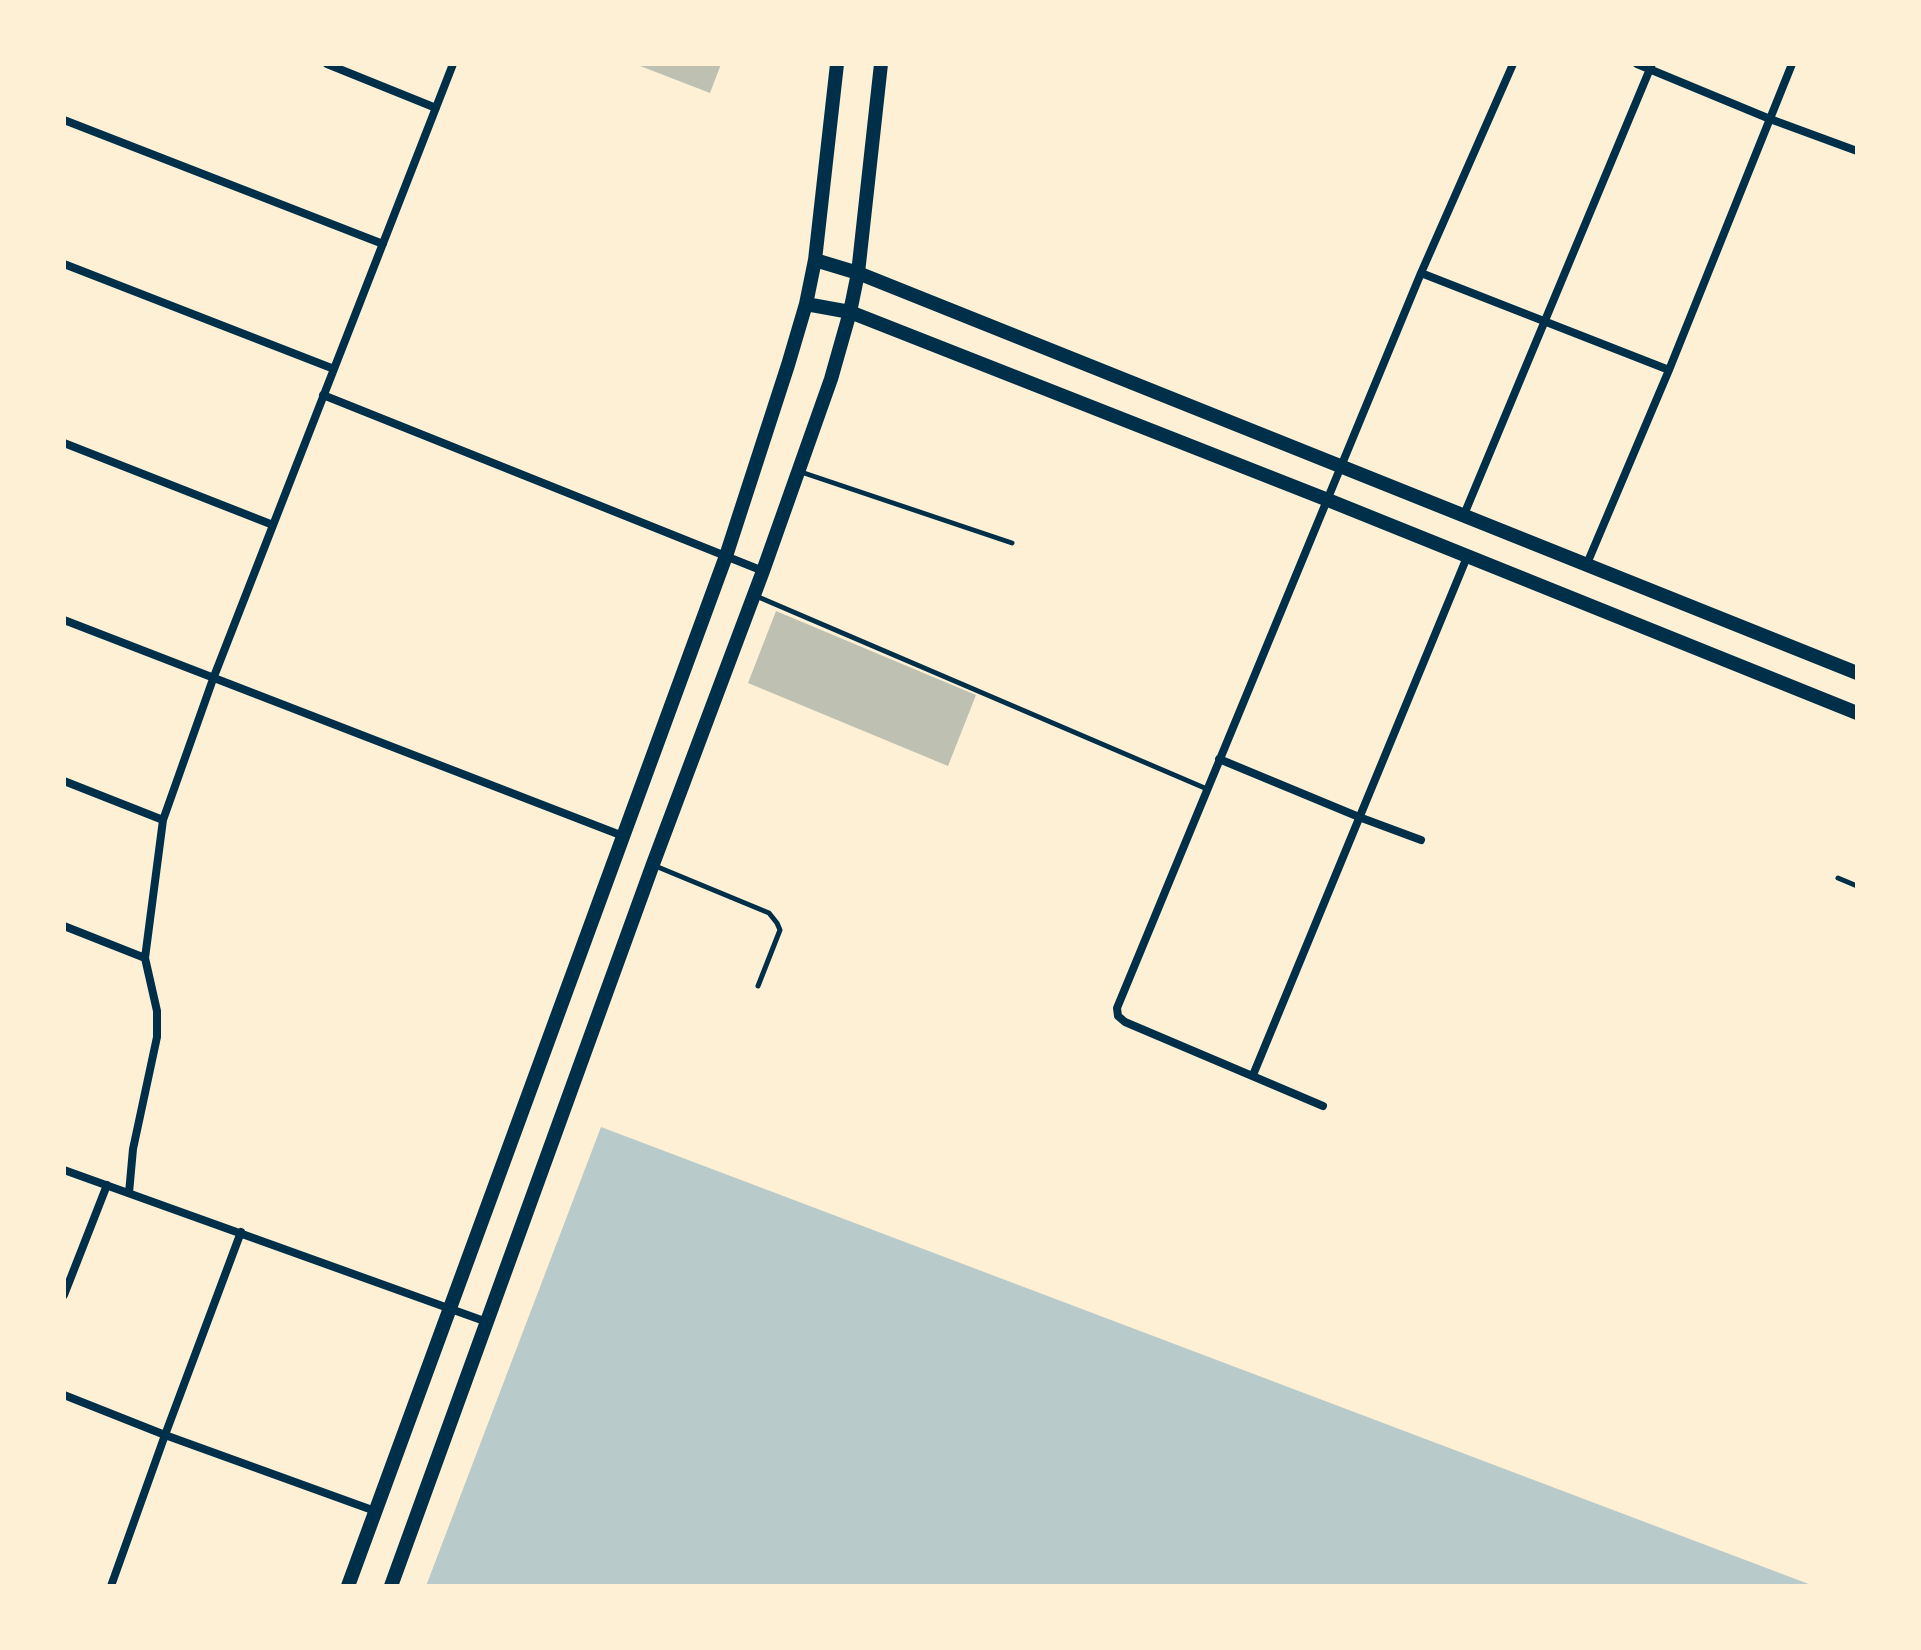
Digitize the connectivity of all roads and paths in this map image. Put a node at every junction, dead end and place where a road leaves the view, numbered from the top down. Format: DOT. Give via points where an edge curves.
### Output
graph roads {
  1 [pos="327,64"];
  2 [pos="453,64"];
  3 [pos="837,64"];
  4 [pos="881,64"];
  5 [pos="1513,64"];
  6 [pos="1637,64"];
  7 [pos="1792,64"];
  8 [pos="1651,67"];
  9 [pos="436,108"];
  10 [pos="1770,119"];
  11 [pos="64,120"];
  12 [pos="1857,151"];
  13 [pos="383,244"];
  14 [pos="815,260"];
  15 [pos="64,264"];
  16 [pos="858,273"];
  17 [pos="1421,273"];
  18 [pos="806,304"];
  19 [pos="850,312"];
  20 [pos="1544,321"];
  21 [pos="334,369"];
  22 [pos="1669,370"];
  23 [pos="323,395"];
  24 [pos="64,443"];
  25 [pos="1342,466"];
  26 [pos="798,471"];
  27 [pos="1328,500"];
  28 [pos="1463,517"];
  29 [pos="273,525"];
  30 [pos="1012,543"];
  31 [pos="726,556"];
  32 [pos="1467,557"];
  33 [pos="1586,566"];
  34 [pos="763,571"];
  35 [pos="754,595"];
  36 [pos="64,620"];
  37 [pos="1857,673"];
  38 [pos="213,679"];
  39 [pos="1857,713"];
  40 [pos="1219,759"];
  41 [pos="64,781"];
  42 [pos="1207,789"];
  43 [pos="1359,817"];
  44 [pos="163,820"];
  45 [pos="623,836"];
  46 [pos="1421,840"];
  47 [pos="653,864"];
  48 [pos="1838,878"];
  49 [pos="1857,886"];
  50 [pos="64,926"];
  51 [pos="145,958"];
  52 [pos="758,986"];
  53 [pos="1253,1075"];
  54 [pos="1323,1106"];
  55 [pos="64,1170"];
  56 [pos="107,1185"];
  57 [pos="129,1193"];
  58 [pos="241,1232"];
  59 [pos="64,1295"];
  60 [pos="450,1307"];
  61 [pos="487,1322"];
  62 [pos="64,1395"];
  63 [pos="165,1435"];
  64 [pos="375,1511"];
  65 [pos="111,1586"];
  66 [pos="348,1586"];
  67 [pos="391,1586"];
  1 -- 9 [label="street"];
  2 -- 9 [label="street"];
  3 -- 14 [label="main road"];
  4 -- 16 [label="main road"];
  5 -- 17 [label="street"];
  6 -- 8 [label="street"];
  7 -- 10 [label="street"];
  8 -- 10 [label="street"];
  8 -- 20 [label="street"];
  9 -- 13 [label="street"];
  10 -- 12 [label="street"];
  10 -- 22 [label="street"];
  11 -- 13 [label="street"];
  13 -- 21 [label="street"];
  14 -- 16 [label="main road"];
  14 -- 18 [label="main road"];
  15 -- 21 [label="street"];
  16 -- 19 [label="main road"];
  16 -- 25 [label="main road"];
  17 -- 20 [label="street"];
  17 -- 25 [label="street"];
  18 -- 19 [label="main road"];
  18 -- 31 [label="main road"];
  19 -- 26 [label="main road"];
  19 -- 27 [label="main road"];
  20 -- 22 [label="street"];
  20 -- 28 [label="street"];
  21 -- 23 [label="street"];
  22 -- 33 [label="street"];
  23 -- 29 [label="street"];
  23 -- 31 [label="street"];
  24 -- 29 [label="street"];
  25 -- 27 [label="street"];
  25 -- 28 [label="main road"];
  26 -- 30 [label="lane"];
  26 -- 34 [label="main road"];
  27 -- 32 [label="main road"];
  27 -- 40 [label="street"];
  28 -- 33 [label="main road"];
  29 -- 38 [label="street"];
  31 -- 34 [label="street"];
  31 -- 45 [label="main road"];
  32 -- 39 [label="main road"];
  32 -- 43 [label="street"];
  33 -- 37 [label="main road"];
  34 -- 35 [label="main road"];
  35 -- 42 [label="lane"];
  35 -- 47 [label="main road"];
  36 -- 38 [label="street"];
  38 -- 44 [label="street"];
  38 -- 45 [label="street"];
  40 -- 42 [label="street"];
  40 -- 43 [label="street"];
  41 -- 44 [label="street"];
  42 -- 53 [label="street" via="1118,1016"];
  43 -- 46 [label="street"];
  43 -- 53 [label="street"];
  44 -- 51 [label="street"];
  45 -- 60 [label="main road"];
  47 -- 52 [label="lane" via="769,913 780,930"];
  47 -- 61 [label="main road"];
  48 -- 49 [label="lane"];
  50 -- 51 [label="street"];
  51 -- 57 [label="street" via="157,1037"];
  53 -- 54 [label="street"];
  55 -- 56 [label="street"];
  56 -- 57 [label="street"];
  56 -- 59 [label="street"];
  57 -- 58 [label="street"];
  58 -- 60 [label="street"];
  58 -- 63 [label="street"];
  60 -- 61 [label="street"];
  60 -- 64 [label="main road"];
  61 -- 67 [label="main road"];
  62 -- 63 [label="street"];
  63 -- 64 [label="street"];
  63 -- 65 [label="street"];
  64 -- 66 [label="main road"];
}
